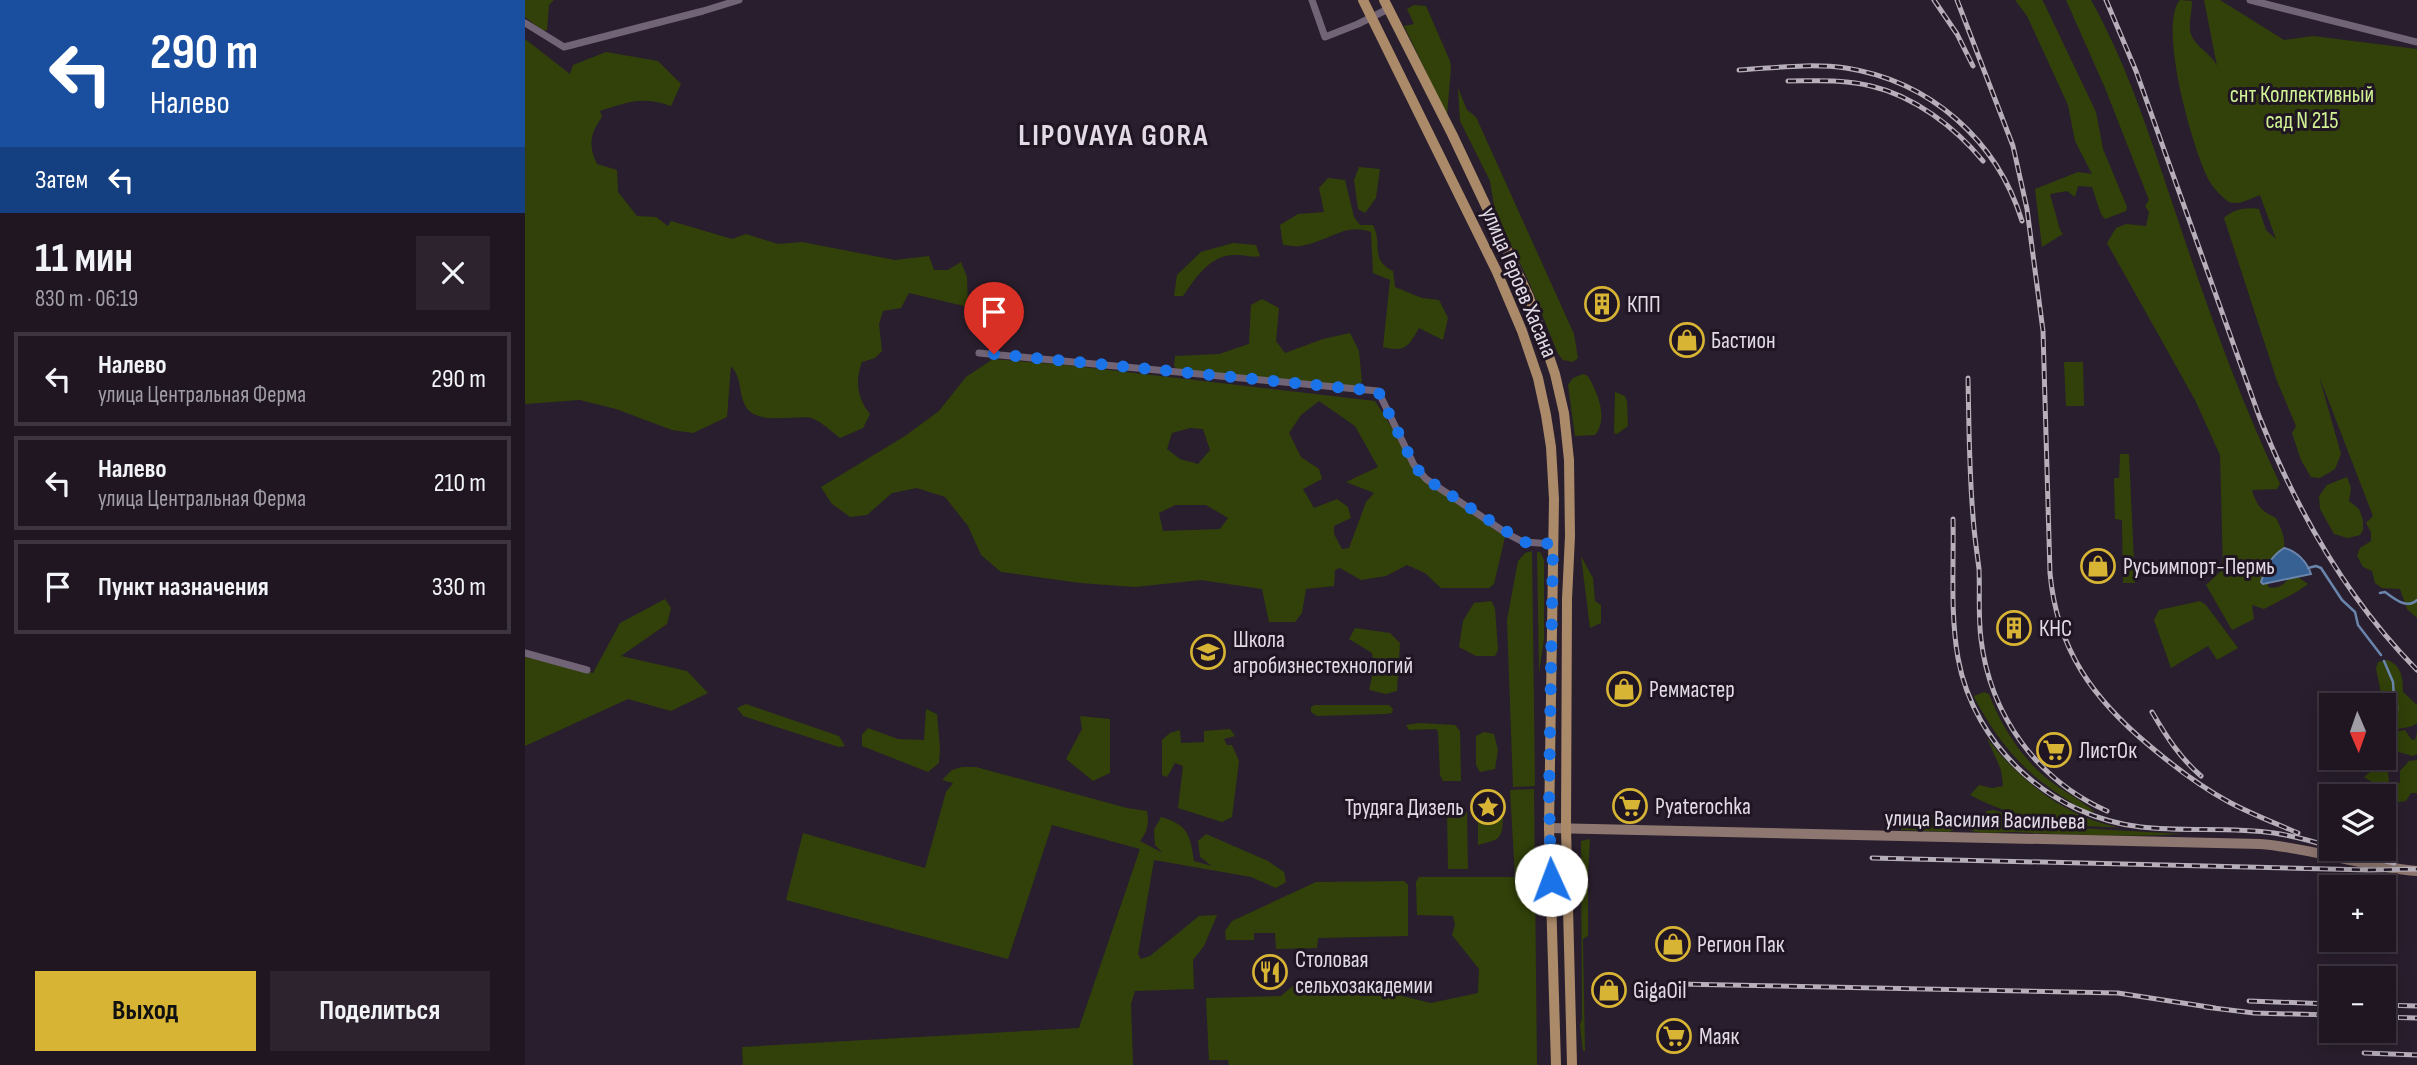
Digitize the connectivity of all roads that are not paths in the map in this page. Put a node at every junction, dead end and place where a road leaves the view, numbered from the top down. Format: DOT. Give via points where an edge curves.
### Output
graph roads {
  1 [pos="739,0"];
  2 [pos="1312,0"];
  3 [pos="1363,0"];
  4 [pos="2250,0"];
  5 [pos="1386,4"];
  6 [pos="1372,18"];
  7 [pos="525,23"];
  8 [pos="2417,42"];
  9 [pos="979,353"];
  10 [pos="1553,544"];
  11 [pos="525,653"];
  12 [pos="587,670"];
  13 [pos="1549,828"];
  14 [pos="1566,828"];
  15 [pos="2417,871"];
  16 [pos="1556,1065"];
  17 [pos="1572,1065"];
  1 -- 7 [label="street" via="564,47"];
  2 -- 6 [label="street" via="1325,37"];
  3 -- 6 [label="main road, улица Героев Хасана"];
  4 -- 8 [label="street"];
  5 -- 6 [label="street"];
  5 -- 14 [label="main road, улица Героев Хасана" via="1529,297 1564,413 1570,536"];
  6 -- 10 [label="main road, улица Героев Хасана" via="1522,331 1538,378 1551,447"];
  9 -- 10 [label="street" via="1378,391 1414,465 1426,479 1523,542"];
  10 -- 13 [label="main road, улица Героев Хасана"];
  11 -- 12 [label="street"];
  13 -- 14 [label="main road, улица Василия Васильева"];
  13 -- 16 [label="main road, улица Героев Хасана"];
  14 -- 15 [label="main road, улица Василия Васильева" via="2260,844"];
  14 -- 17 [label="main road, улица Героев Хасана"];
}
